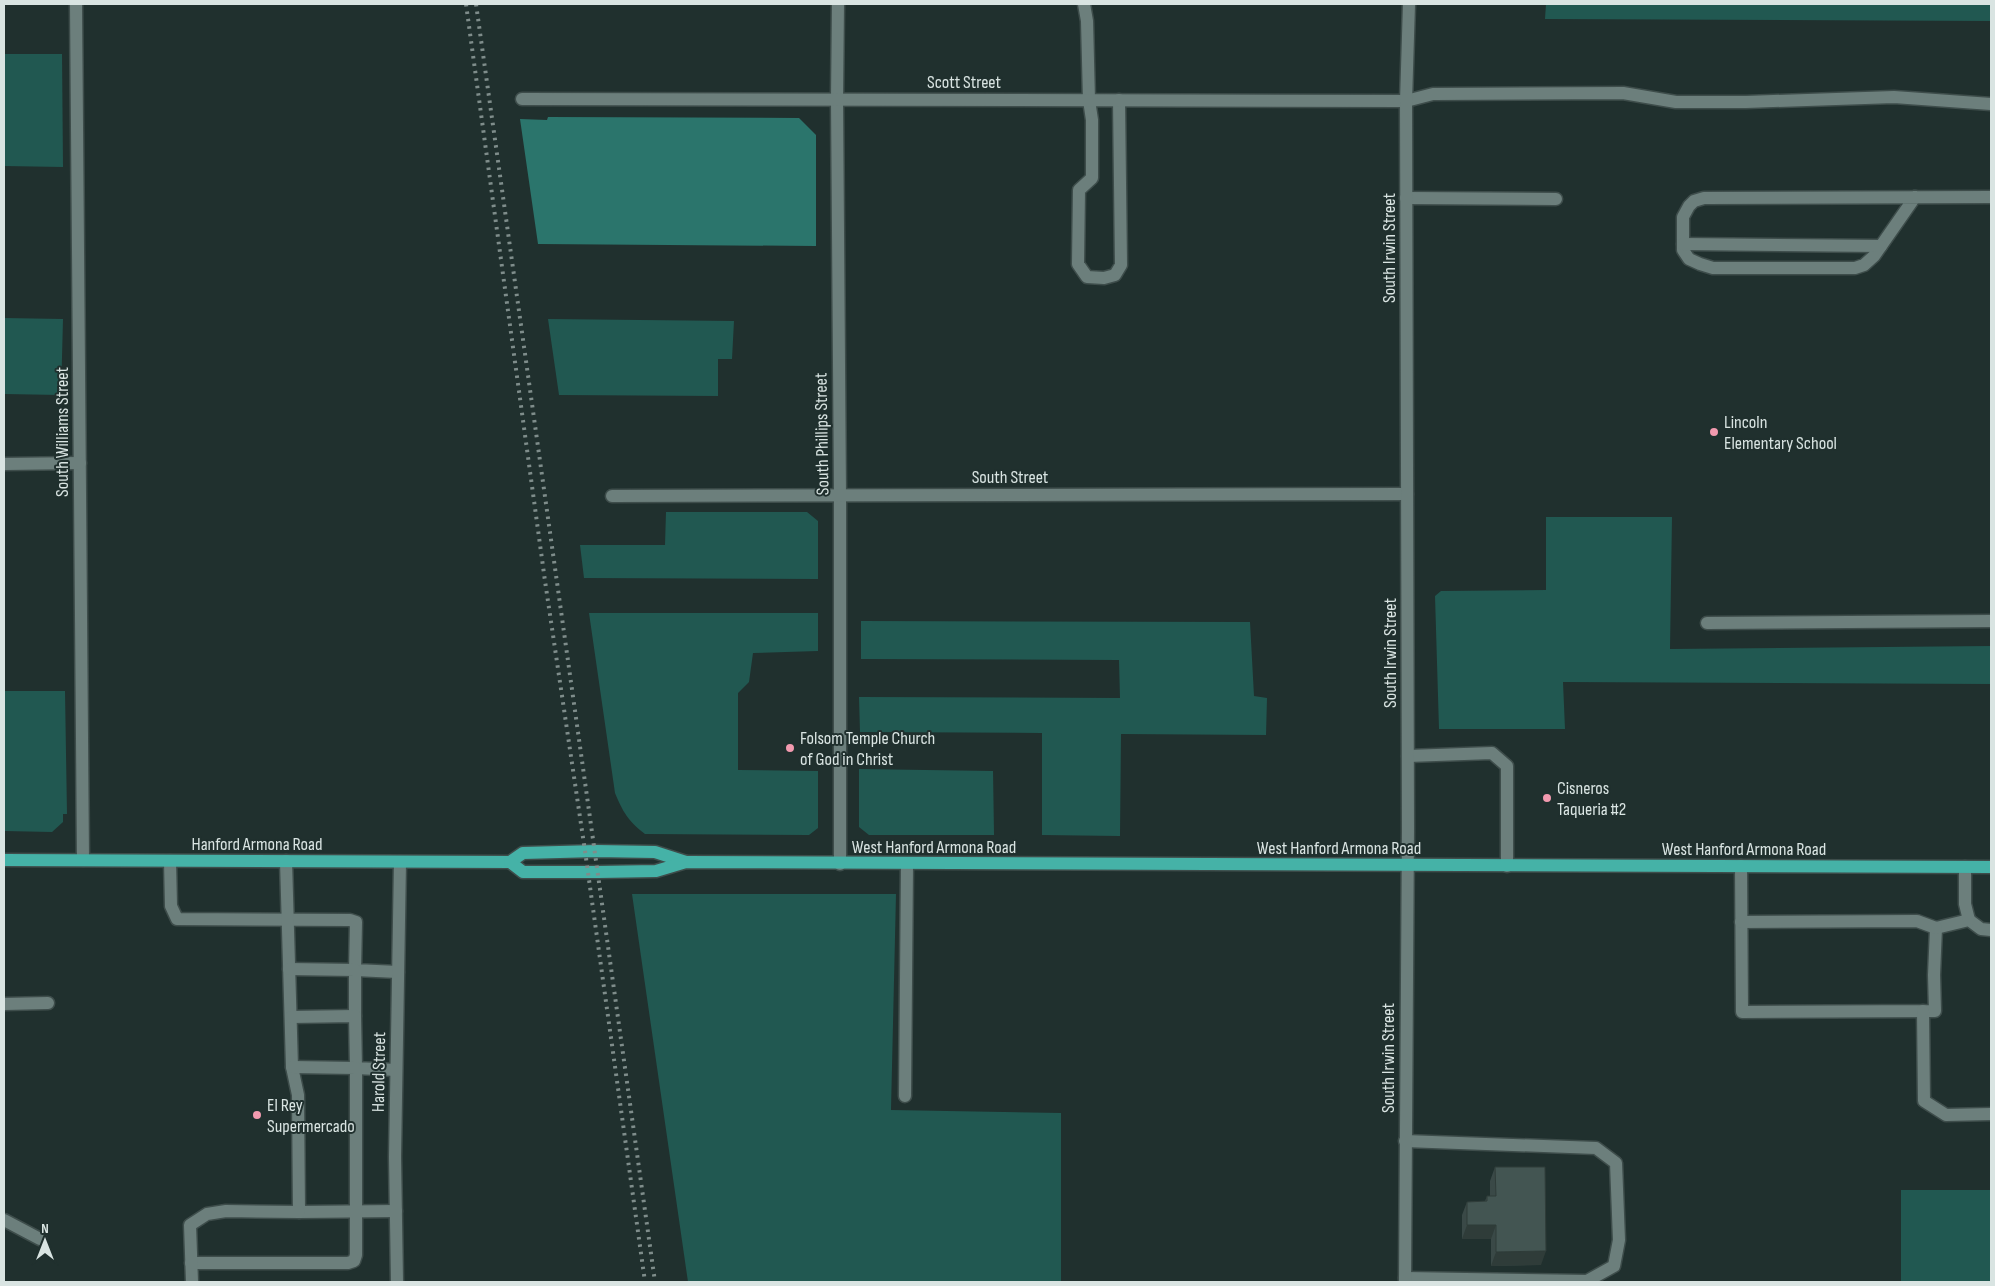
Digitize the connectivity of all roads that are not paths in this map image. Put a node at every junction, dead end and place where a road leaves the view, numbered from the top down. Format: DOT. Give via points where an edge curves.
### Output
graph roads {
  1 [pos="76,4"];
  2 [pos="838,4"];
  3 [pos="1084,4"];
  4 [pos="1405,4"];
  5 [pos="1409,4"];
  6 [pos="1407,23"];
  7 [pos="522,98"];
  8 [pos="836,98"];
  9 [pos="1089,100"];
  10 [pos="1120,100"];
  11 [pos="1406,101"];
  12 [pos="1991,104"];
  13 [pos="1916,197"];
  14 [pos="1991,197"];
  15 [pos="1406,198"];
  16 [pos="1556,199"];
  17 [pos="1683,244"];
  18 [pos="1881,246"];
  19 [pos="80,463"];
  20 [pos="4,464"];
  21 [pos="1408,494"];
  22 [pos="840,495"];
  23 [pos="612,496"];
  24 [pos="1991,622"];
  25 [pos="1707,623"];
  26 [pos="1408,756"];
  27 [pos="4,860"];
  28 [pos="83,860"];
  29 [pos="170,861"];
  30 [pos="286,861"];
  31 [pos="400,862"];
  32 [pos="510,862"];
  33 [pos="686,862"];
  34 [pos="840,864"];
  35 [pos="907,864"];
  36 [pos="1408,866"];
  37 [pos="1507,866"];
  38 [pos="1741,866"];
  39 [pos="1966,867"];
  40 [pos="1991,867"];
  41 [pos="288,920"];
  42 [pos="1969,920"];
  43 [pos="1741,922"];
  44 [pos="1936,928"];
  45 [pos="1991,930"];
  46 [pos="289,969"];
  47 [pos="356,970"];
  48 [pos="398,972"];
  49 [pos="48,1003"];
  50 [pos="4,1004"];
  51 [pos="1923,1011"];
  52 [pos="355,1016"];
  53 [pos="291,1017"];
  54 [pos="292,1067"];
  55 [pos="356,1068"];
  56 [pos="396,1070"];
  57 [pos="906,1096"];
  58 [pos="1991,1114"];
  59 [pos="1405,1141"];
  60 [pos="396,1211"];
  61 [pos="299,1212"];
  62 [pos="356,1212"];
  63 [pos="4,1220"];
  64 [pos="40,1239"];
  65 [pos="191,1263"];
  66 [pos="1405,1280"];
  67 [pos="192,1282"];
  68 [pos="397,1282"];
  1 -- 19 [label="street, South Williams Street"];
  2 -- 8 [label="street, South Phillips Street"];
  3 -- 9 [label="street"];
  4 -- 6 [label="street"];
  5 -- 6 [label="street"];
  6 -- 11 [label="street, South Irwin Street"];
  7 -- 8 [label="street, Scott Street"];
  8 -- 9 [label="street, Scott Street"];
  8 -- 22 [label="street, South Phillips Street"];
  9 -- 10 [label="street, Scott Street"];
  9 -- 10 [label="street" via="1092,178 1079,190 1078,264 1087,277 1104,278 1115,275 1121,266"];
  10 -- 11 [label="street, Scott Street"];
  11 -- 12 [label="street, Scott Street" via="1433,94 1623,93 1676,102 1894,97"];
  11 -- 15 [label="street, South Irwin Street"];
  13 -- 14 [label="street"];
  13 -- 17 [label="street" via="1704,198 1694,201 1683,217"];
  13 -- 18 [label="street"];
  15 -- 16 [label="street"];
  15 -- 21 [label="street, South Irwin Street"];
  17 -- 18 [label="street"];
  17 -- 18 [label="street" via="1689,259 1713,268 1855,268 1864,265"];
  19 -- 20 [label="street"];
  19 -- 28 [label="street, South Williams Street"];
  21 -- 22 [label="street, South Street"];
  21 -- 26 [label="street, South Irwin Street"];
  22 -- 23 [label="street, South Street"];
  22 -- 34 [label="street, South Phillips Street"];
  24 -- 25 [label="street"];
  26 -- 36 [label="street, South Irwin Street"];
  26 -- 37 [label="street" via="1492,753 1507,766"];
  27 -- 28 [label="main road, Hanford Armona Road"];
  28 -- 29 [label="main road, Hanford Armona Road"];
  29 -- 30 [label="main road, Hanford Armona Road"];
  29 -- 41 [label="street" via="171,906 177,919"];
  30 -- 31 [label="main road, Hanford Armona Road"];
  30 -- 41 [label="street"];
  31 -- 32 [label="main road, Hanford Armona Road"];
  31 -- 48 [label="street, Harold Street"];
  32 -- 33 [label="main road, Hanford Armona Road" via="523,872 656,871"];
  32 -- 33 [label="main road, Hanford Armona Road" via="523,852 596,851 655,852"];
  33 -- 34 [label="main road, West Hanford Armona Road"];
  34 -- 35 [label="main road, West Hanford Armona Road"];
  35 -- 36 [label="main road, West Hanford Armona Road"];
  35 -- 57 [label="street"];
  36 -- 37 [label="main road, West Hanford Armona Road"];
  36 -- 59 [label="street, South Irwin Street"];
  37 -- 38 [label="main road, West Hanford Armona Road"];
  38 -- 39 [label="main road, West Hanford Armona Road"];
  38 -- 43 [label="street"];
  39 -- 40 [label="main road, West Hanford Armona Road"];
  39 -- 42 [label="street" via="1965,904"];
  41 -- 46 [label="street"];
  41 -- 47 [label="street" via="356,922"];
  42 -- 44 [label="street"];
  42 -- 45 [label="street" via="1981,929"];
  43 -- 44 [label="street" via="1917,921"];
  43 -- 51 [label="street" via="1742,1012"];
  44 -- 51 [label="street" via="1936,1011"];
  46 -- 47 [label="street"];
  46 -- 53 [label="street"];
  47 -- 48 [label="street"];
  47 -- 52 [label="street"];
  48 -- 56 [label="street, Harold Street"];
  49 -- 50 [label="street"];
  51 -- 58 [label="street" via="1924,1101 1946,1115"];
  52 -- 53 [label="street"];
  52 -- 55 [label="street"];
  53 -- 54 [label="street"];
  54 -- 55 [label="street"];
  54 -- 61 [label="street" via="298,1095"];
  55 -- 56 [label="street"];
  55 -- 62 [label="street"];
  56 -- 60 [label="street, Harold Street"];
  59 -- 66 [label="street, South Irwin Street"];
  59 -- 66 [label="street" via="1596,1148 1616,1164 1619,1240 1614,1266 1587,1281"];
  60 -- 62 [label="street"];
  60 -- 68 [label="street, Harold Street"];
  61 -- 62 [label="street"];
  61 -- 65 [label="street" via="226,1211 207,1214 190,1225"];
  62 -- 65 [label="street" via="356,1255 354,1261 348,1263"];
  63 -- 64 [label="street"];
  65 -- 67 [label="street"];
}
